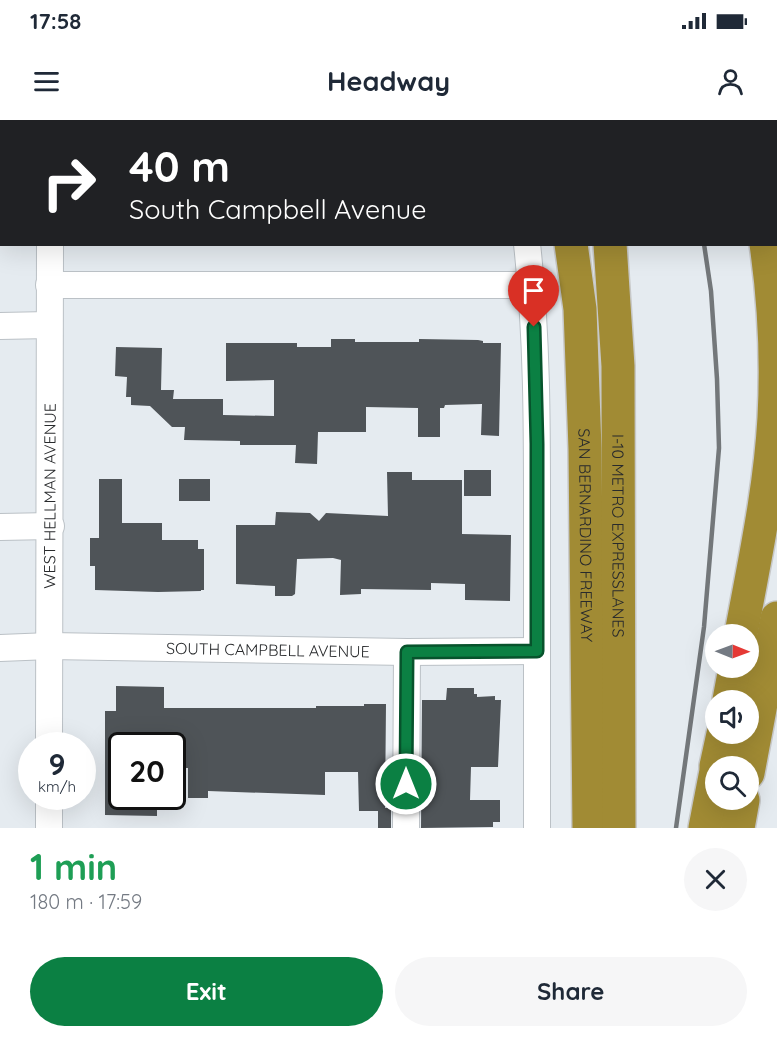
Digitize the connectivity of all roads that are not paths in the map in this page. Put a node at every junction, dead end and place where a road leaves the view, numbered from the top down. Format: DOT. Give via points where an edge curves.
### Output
graph roads {
  1 [pos="50,246"];
  2 [pos="527,246"];
  3 [pos="571,246"];
  4 [pos="610,246"];
  5 [pos="766,246"];
  6 [pos="49,285"];
  7 [pos="532,287"];
  8 [pos="49,325"];
  9 [pos="0,326"];
  10 [pos="51,526"];
  11 [pos="0,527"];
  12 [pos="777,618"];
  13 [pos="743,624"];
  14 [pos="50,646"];
  15 [pos="0,648"];
  16 [pos="537,651"];
  17 [pos="407,652"];
  18 [pos="49,732"];
  19 [pos="751,756"];
  20 [pos="49,810"];
  21 [pos="708,810"];
  22 [pos="741,810"];
  23 [pos="49,828"];
  24 [pos="406,828"];
  25 [pos="537,828"];
  26 [pos="589,828"];
  27 [pos="619,828"];
  28 [pos="705,828"];
  29 [pos="738,828"];
  1 -- 6 [label="street, WEST HELLMAN AVENUE"];
  2 -- 7 [label="street"];
  3 -- 26 [label="highway, SAN BERNARDINO FREEWAY" via="580,309 585,449"];
  4 -- 27 [label="highway, I-10 METRO EXPRESSLANES" via="618,366"];
  5 -- 13 [label="highway" via="773,296 774,418 763,515"];
  6 -- 7 [label="street"];
  6 -- 8 [label="street, WEST HELLMAN AVENUE"];
  7 -- 16 [label="street"];
  8 -- 9 [label="street"];
  8 -- 10 [label="street, WEST HELLMAN AVENUE"];
  10 -- 11 [label="street"];
  10 -- 14 [label="street, WEST HELLMAN AVENUE"];
  12 -- 19 [label="highway"];
  14 -- 15 [label="street, SOUTH CAMPBELL AVENUE"];
  14 -- 17 [label="street, SOUTH CAMPBELL AVENUE"];
  14 -- 18 [label="street, WEST HELLMAN AVENUE"];
  16 -- 17 [label="street, SOUTH CAMPBELL AVENUE"];
  16 -- 25 [label="street"];
  17 -- 24 [label="street"];
  20 -- 23 [label="street"];
  21 -- 28 [label="highway"];
  22 -- 29 [label="highway"];
}
